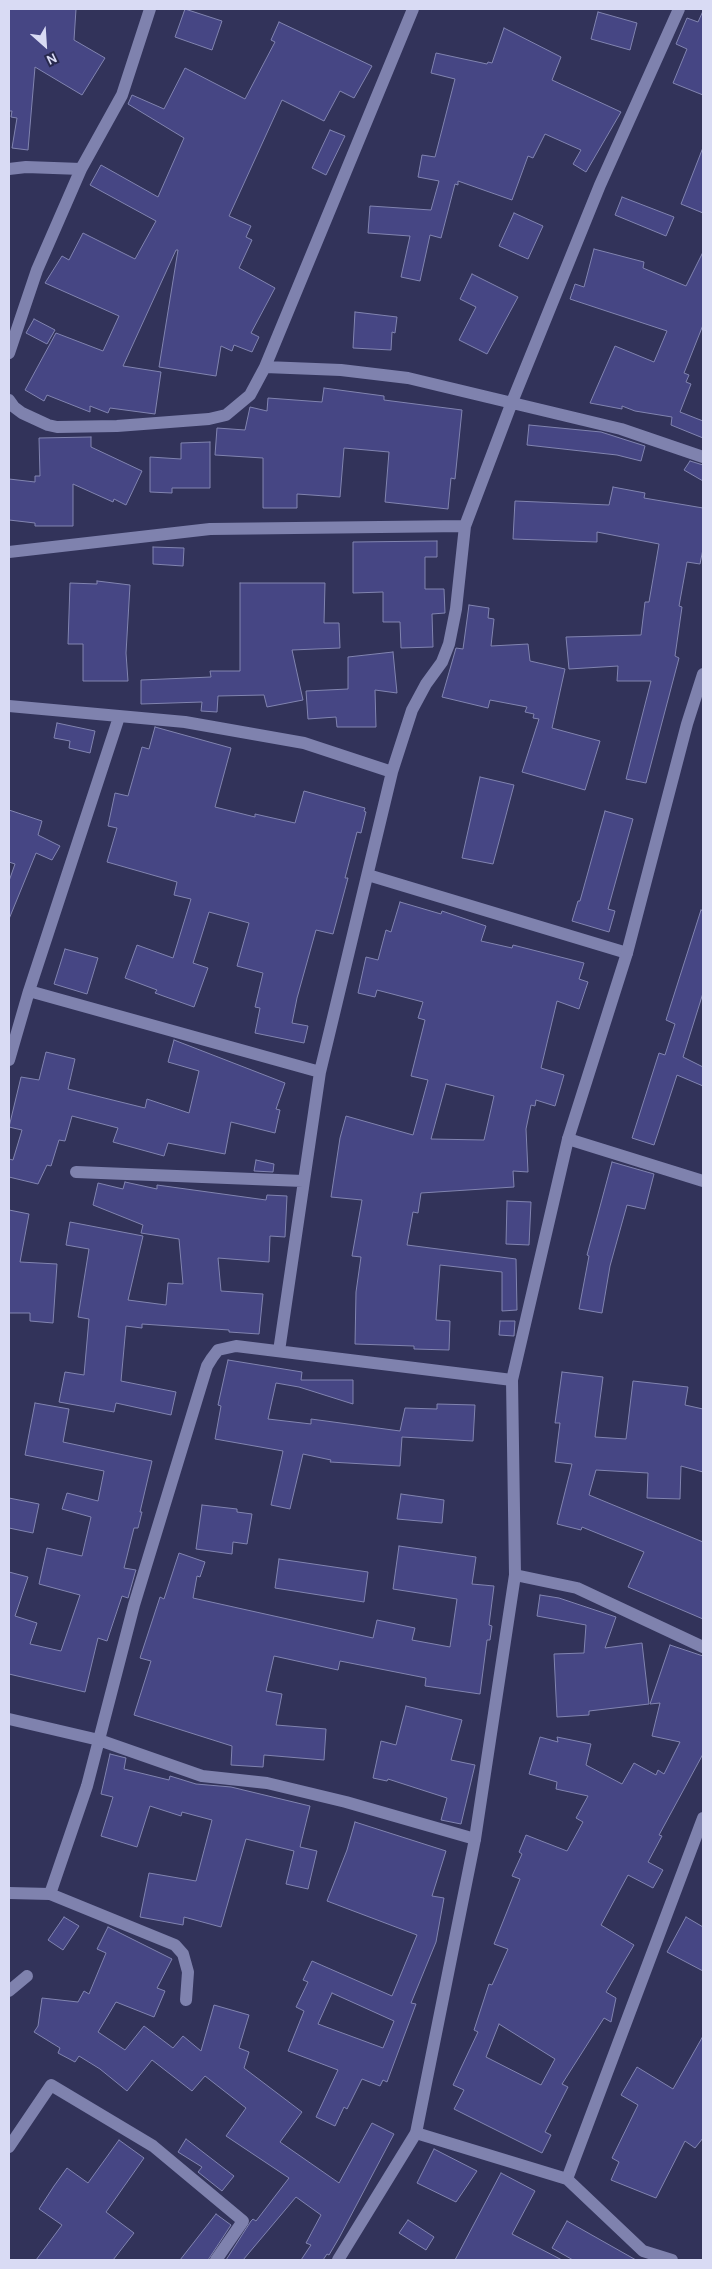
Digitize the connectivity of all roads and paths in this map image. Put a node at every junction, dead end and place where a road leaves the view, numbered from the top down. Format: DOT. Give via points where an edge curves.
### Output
graph roads {
  1 [pos="150,9"];
  2 [pos="413,9"];
  3 [pos="679,9"];
  4 [pos="9,169"];
  5 [pos="81,169"];
  6 [pos="9,353"];
  7 [pos="265,367"];
  8 [pos="9,400"];
  9 [pos="512,402"];
  10 [pos="703,457"];
  11 [pos="465,526"];
  12 [pos="9,552"];
  13 [pos="703,674"];
  14 [pos="9,706"];
  15 [pos="119,717"];
  16 [pos="392,772"];
  17 [pos="368,875"];
  18 [pos="627,953"];
  19 [pos="29,991"];
  20 [pos="9,1060"];
  21 [pos="320,1072"];
  22 [pos="568,1139"];
  23 [pos="76,1172"];
  24 [pos="303,1181"];
  25 [pos="703,1181"];
  26 [pos="279,1351"];
  27 [pos="512,1380"];
  28 [pos="515,1575"];
  29 [pos="703,1647"];
  30 [pos="9,1719"];
  31 [pos="99,1740"];
  32 [pos="703,1818"];
  33 [pos="475,1839"];
  34 [pos="9,1893"];
  35 [pos="50,1894"];
  36 [pos="27,1976"];
  37 [pos="9,1990"];
  38 [pos="186,2000"];
  39 [pos="416,2133"];
  40 [pos="9,2147"];
  41 [pos="568,2179"];
  42 [pos="640,2256"];
  43 [pos="216,2260"];
  44 [pos="338,2260"];
  45 [pos="672,2260"];
  1 -- 5 [label="street" via="122,95"];
  2 -- 7 [label="street"];
  3 -- 9 [label="street" via="600,184"];
  4 -- 5 [label="street"];
  5 -- 6 [label="street" via="37,270"];
  7 -- 8 [label="street" via="250,395 226,415 209,419 57,427 30,417"];
  7 -- 9 [label="street" via="341,370 408,378"];
  9 -- 10 [label="street" via="621,429"];
  9 -- 11 [label="street"];
  11 -- 12 [label="street" via="210,529"];
  11 -- 16 [label="street" via="449,644 442,662 412,710"];
  13 -- 18 [label="street"];
  14 -- 15 [label="street"];
  15 -- 16 [label="street" via="185,722 304,743"];
  15 -- 19 [label="street"];
  16 -- 17 [label="street"];
  17 -- 18 [label="street"];
  17 -- 21 [label="street"];
  18 -- 22 [label="street"];
  19 -- 20 [label="street"];
  19 -- 21 [label="street"];
  21 -- 24 [label="street"];
  22 -- 25 [label="street"];
  22 -- 27 [label="street"];
  23 -- 24 [label="street"];
  24 -- 26 [label="street"];
  26 -- 27 [label="street"];
  26 -- 31 [label="street" via="227,1347 218,1350 207,1366 134,1606"];
  27 -- 28 [label="street"];
  28 -- 29 [label="street" via="577,1588"];
  28 -- 33 [label="street"];
  30 -- 31 [label="street"];
  31 -- 33 [label="street" via="202,1776 267,1783"];
  31 -- 35 [label="street" via="87,1786"];
  32 -- 41 [label="street"];
  33 -- 39 [label="street"];
  34 -- 35 [label="street"];
  35 -- 38 [label="street" via="175,1945 183,1954 188,1972"];
  36 -- 37 [label="street"];
  39 -- 41 [label="street"];
  39 -- 44 [label="street"];
  40 -- 43 [label="street" via="51,2085 153,2146 243,2221"];
  41 -- 42 [label="street"];
  42 -- 45 [label="street"];
}
